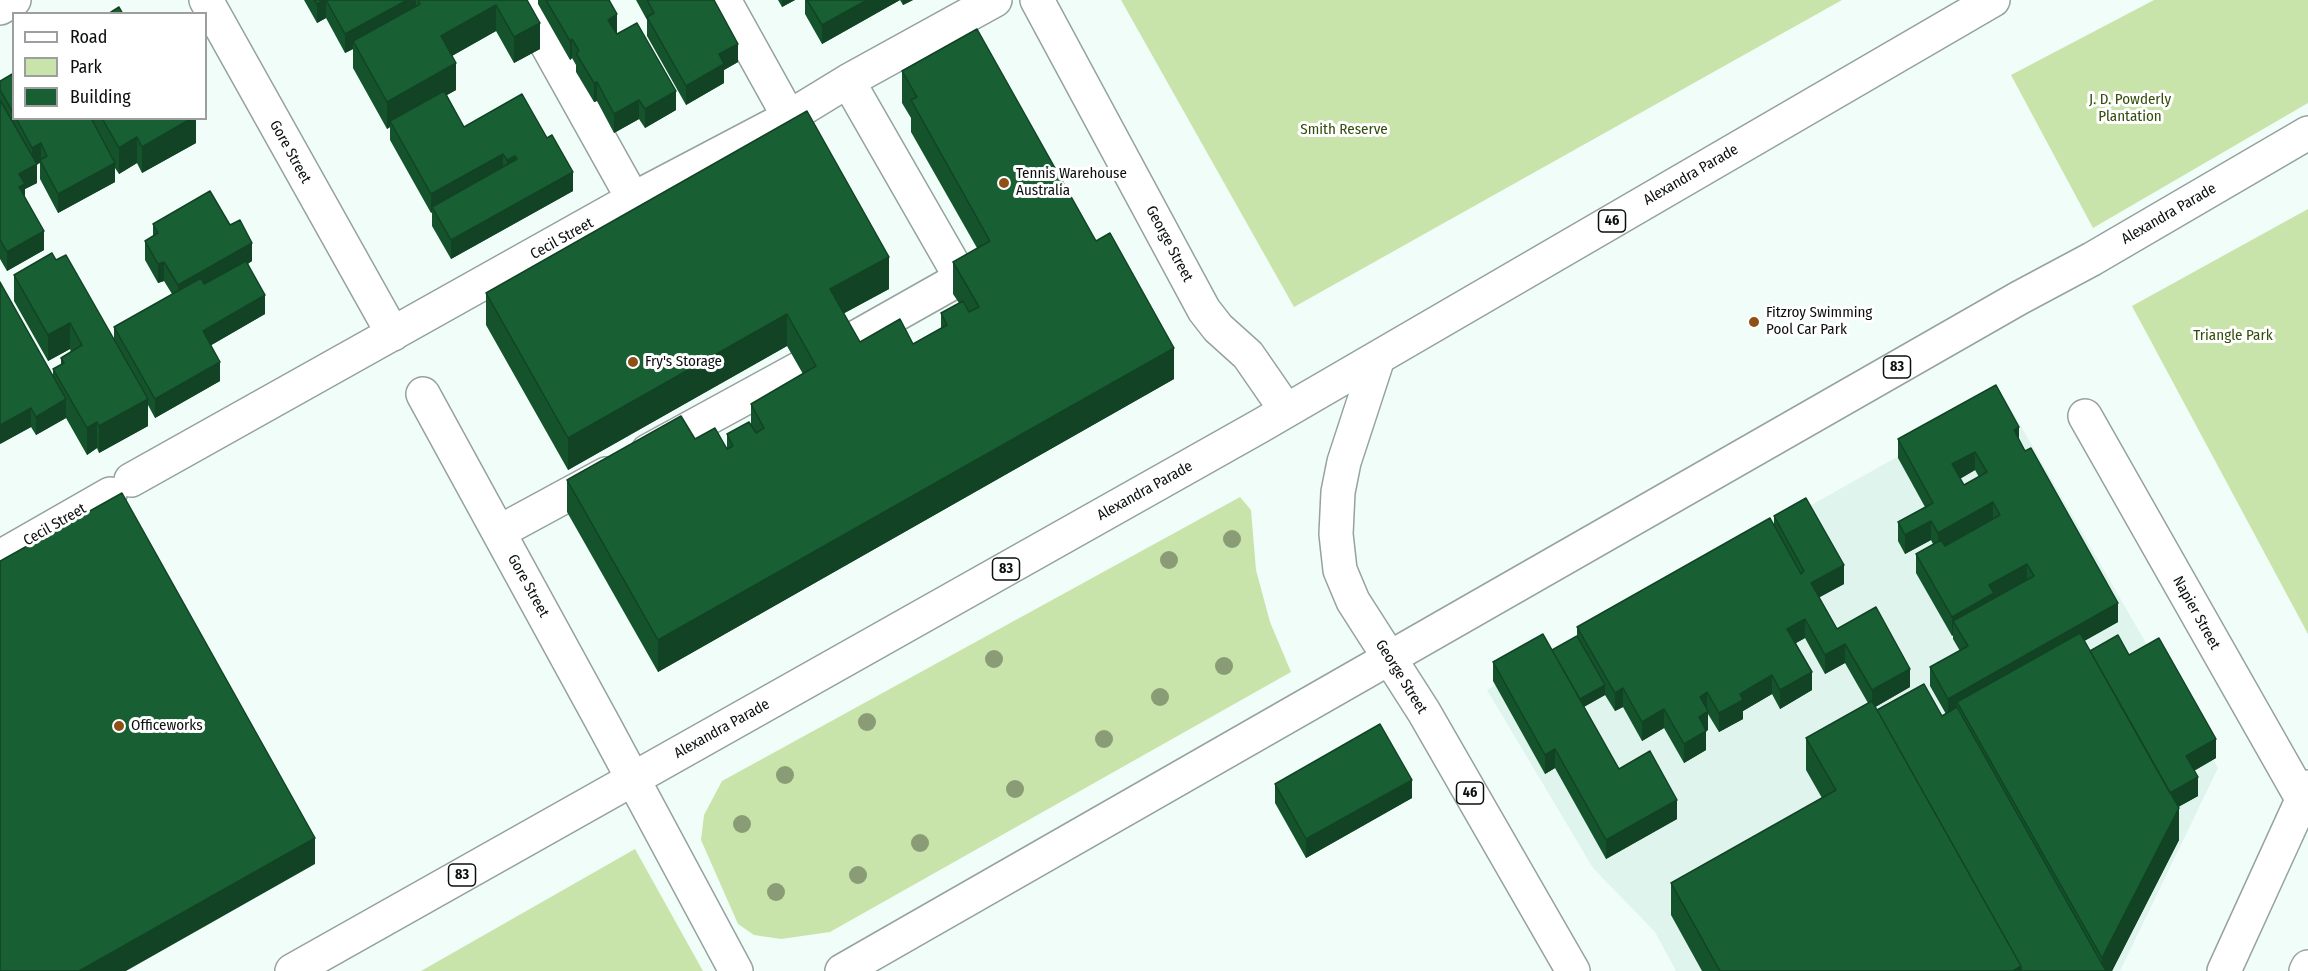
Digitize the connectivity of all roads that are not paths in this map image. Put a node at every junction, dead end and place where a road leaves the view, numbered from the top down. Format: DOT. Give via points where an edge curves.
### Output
graph roads {
  1 [pos="14,0"];
  2 [pos="206,0"];
  3 [pos="522,0"];
  4 [pos="724,0"];
  5 [pos="995,0"];
  6 [pos="1037,0"];
  7 [pos="1993,0"];
  8 [pos="0,8"];
  9 [pos="848,81"];
  10 [pos="789,117"];
  11 [pos="2308,133"];
  12 [pos="633,199"];
  13 [pos="393,334"];
  14 [pos="844,344"];
  15 [pos="1378,358"];
  16 [pos="800,368"];
  17 [pos="423,394"];
  18 [pos="1286,410"];
  19 [pos="2085,416"];
  20 [pos="499,532"];
  21 [pos="0,557"];
  22 [pos="1388,657"];
  23 [pos="633,779"];
  24 [pos="2306,798"];
  25 [pos="2308,967"];
  26 [pos="292,971"];
  27 [pos="736,971"];
  28 [pos="842,971"];
  29 [pos="1573,971"];
  30 [pos="2224,971"];
  31 [pos="2306,971"];
  1 -- 8 [label="main road"];
  2 -- 13 [label="main road, Gore Street"];
  3 -- 12 [label="main road"];
  4 -- 10 [label="main road"];
  5 -- 9 [label="main road, Cecil Street"];
  6 -- 18 [label="main road, George Street" via="1204,310 1248,355"];
  7 -- 15 [label="main road, Alexandra Parade / 46"];
  9 -- 10 [label="main road, Cecil Street"];
  9 -- 14 [label="main road" via="961,278"];
  10 -- 12 [label="main road, Cecil Street"];
  11 -- 22 [label="main road, Alexandra Parade / 83"];
  12 -- 13 [label="main road, Cecil Street"];
  13 -- 21 [label="main road, Cecil Street"];
  15 -- 18 [label="main road, Alexandra Parade / 83"];
  15 -- 22 [label="main road, George Street / 46" via="1344,462 1336,534 1344,581"];
  16 -- 20 [label="main road"];
  17 -- 20 [label="main road, Gore Street"];
  18 -- 23 [label="main road, Alexandra Parade / 83"];
  19 -- 24 [label="main road, Napier Street"];
  20 -- 23 [label="main road, Gore Street"];
  22 -- 28 [label="main road, Alexandra Parade / 83"];
  22 -- 29 [label="main road, George Street / 46" via="1424,712"];
  23 -- 26 [label="main road, Alexandra Parade / 83"];
  23 -- 27 [label="main road, Gore Street"];
  24 -- 30 [label="main road"];
  25 -- 31 [label="main road"];
}
